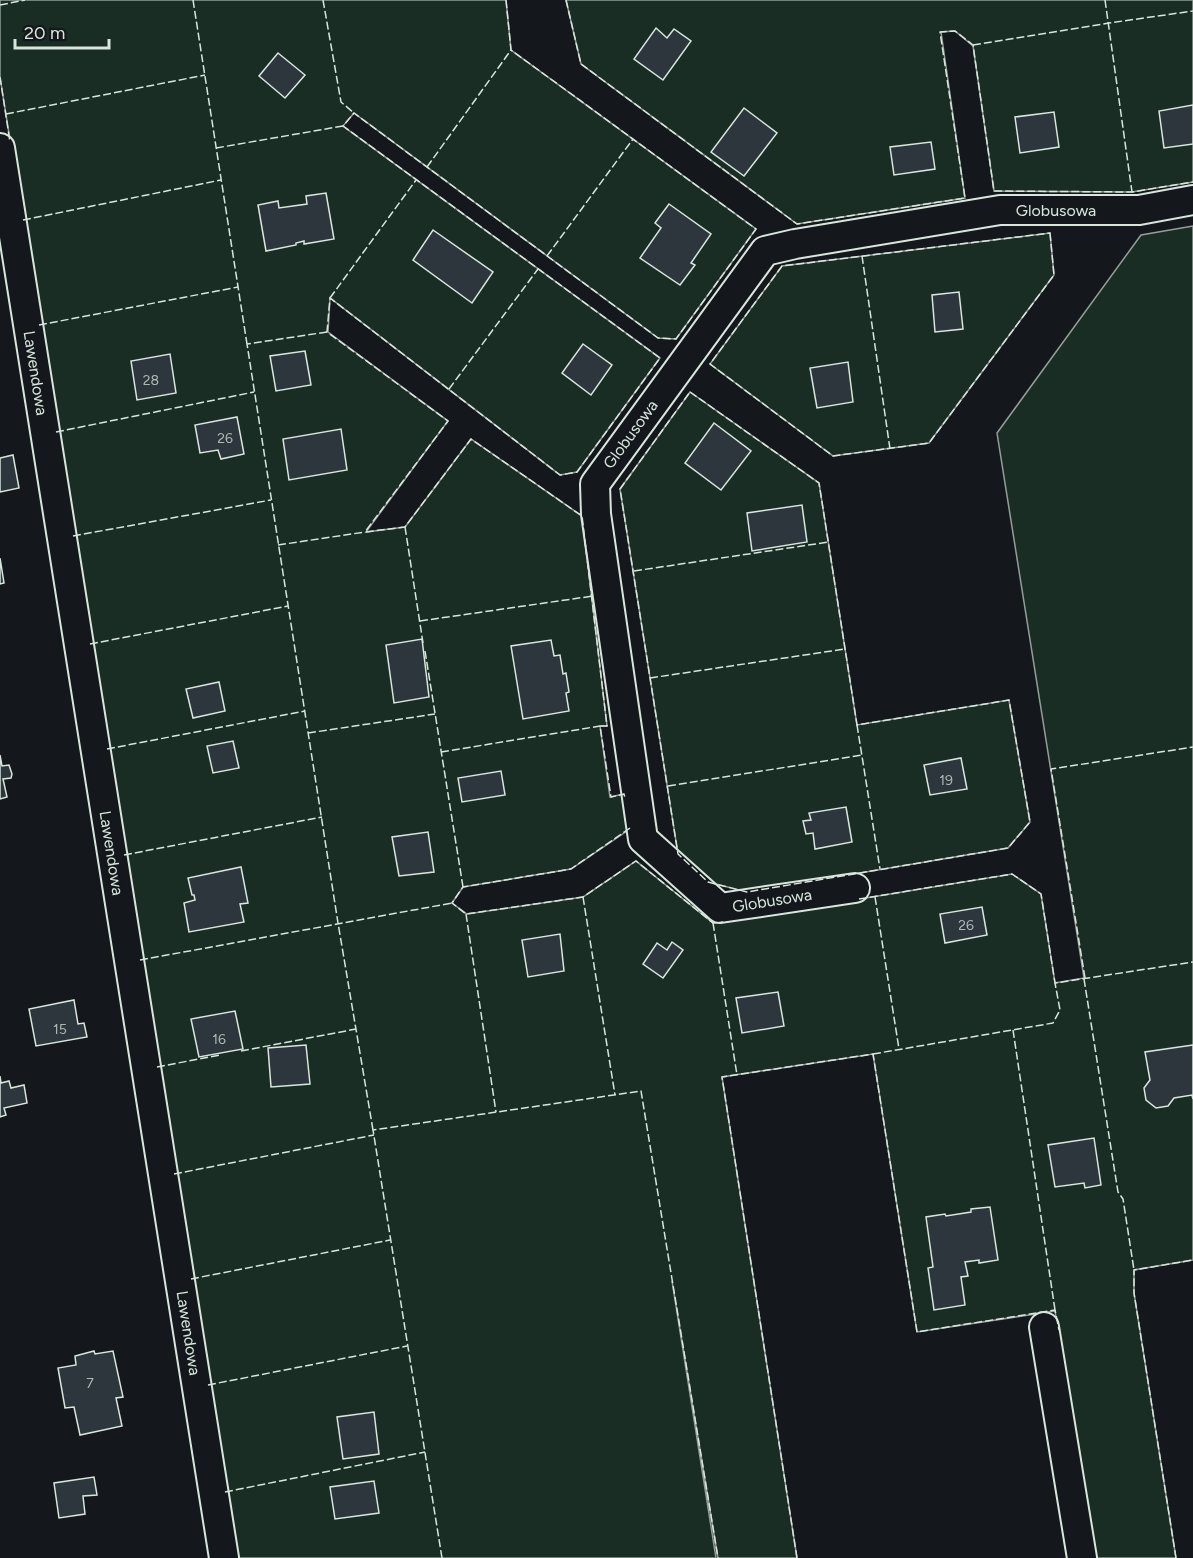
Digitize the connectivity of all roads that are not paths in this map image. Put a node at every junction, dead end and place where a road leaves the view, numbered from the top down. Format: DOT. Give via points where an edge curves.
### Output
graph roads {
  1 [pos="0,148"];
  2 [pos="1193,200"];
  3 [pos="855,888"];
  4 [pos="1044,1327"];
  5 [pos="224,1558"];
  6 [pos="1082,1558"];
  1 -- 5 [label="street, Lawendowa"];
  2 -- 3 [label="street, Globusowa" via="1139,210 1000,210 765,251 594,484 643,839 720,908"];
  4 -- 6 [label="street"];
}
